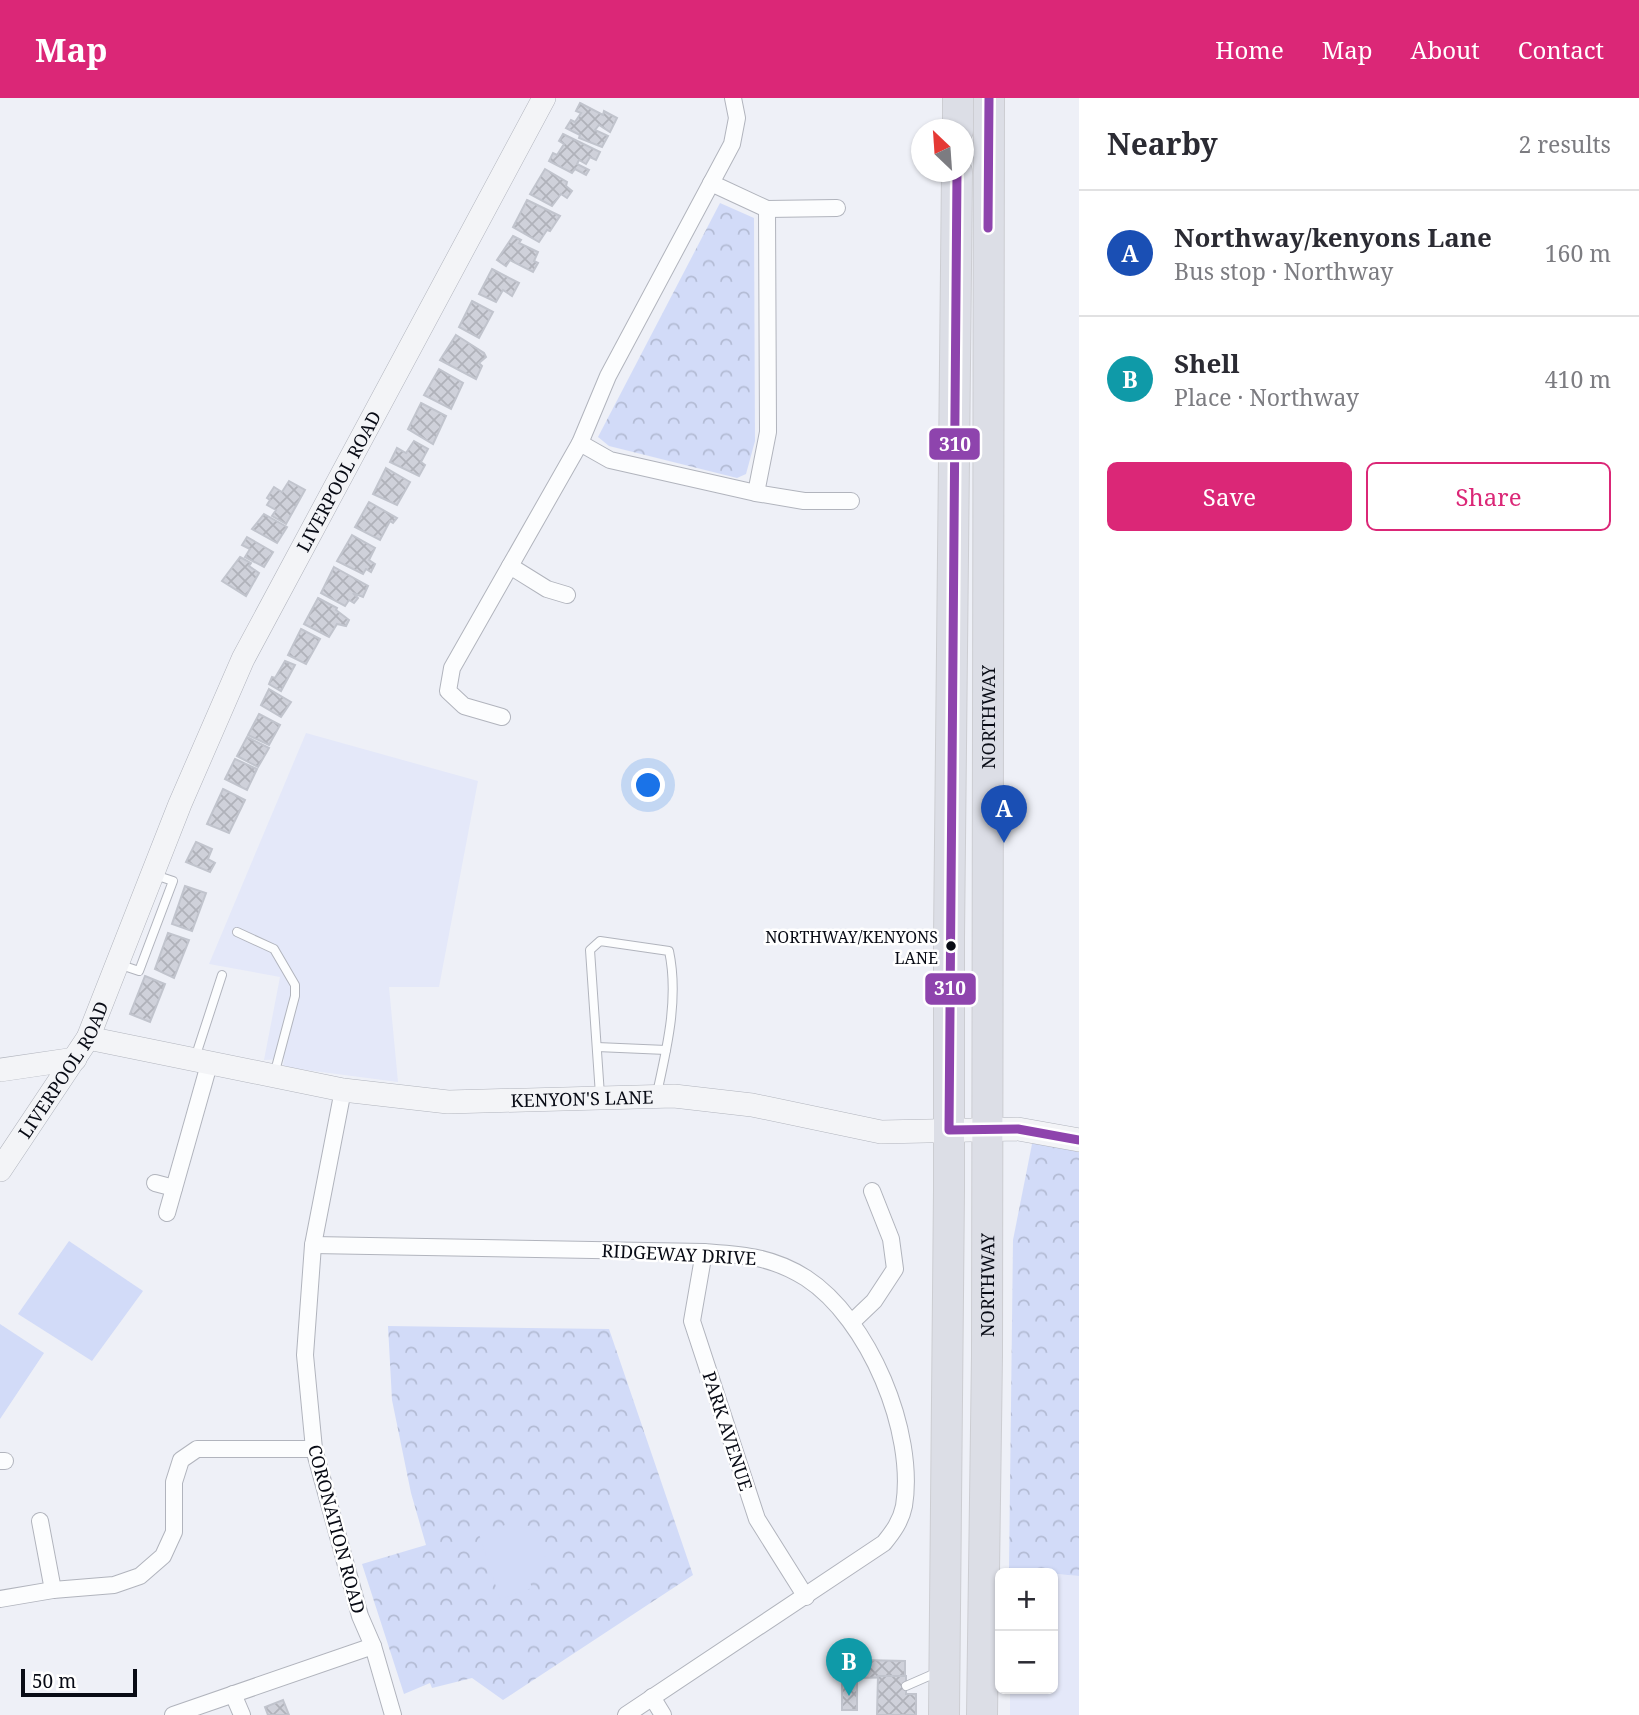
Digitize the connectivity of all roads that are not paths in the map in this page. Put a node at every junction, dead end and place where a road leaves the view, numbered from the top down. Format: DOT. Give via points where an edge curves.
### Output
graph roads {
  1 [pos="544,98"];
  2 [pos="733,98"];
  3 [pos="958,98"];
  4 [pos="989,98"];
  5 [pos="958,119"];
  6 [pos="957,182"];
  7 [pos="711,183"];
  8 [pos="836,208"];
  9 [pos="767,209"];
  10 [pos="580,443"];
  11 [pos="756,493"];
  12 [pos="851,501"];
  13 [pos="510,566"];
  14 [pos="568,595"];
  15 [pos="502,718"];
  16 [pos="237,932"];
  17 [pos="222,975"];
  18 [pos="88,1038"];
  19 [pos="597,1047"];
  20 [pos="666,1050"];
  21 [pos="75,1059"];
  22 [pos="203,1060"];
  23 [pos="0,1070"];
  24 [pos="274,1075"];
  25 [pos="343,1090"];
  26 [pos="656,1096"];
  27 [pos="600,1098"];
  28 [pos="986,1129"];
  29 [pos="949,1130"];
  30 [pos="1079,1140"];
  31 [pos="0,1170"];
  32 [pos="155,1183"];
  33 [pos="174,1188"];
  34 [pos="872,1191"];
  35 [pos="167,1213"];
  36 [pos="313,1245"];
  37 [pos="704,1252"];
  38 [pos="852,1322"];
  39 [pos="314,1448"];
  40 [pos="40,1521"];
  41 [pos="53,1590"];
  42 [pos="806,1597"];
  43 [pos="0,1599"];
  44 [pos="373,1646"];
  45 [pos="944,1670"];
  46 [pos="906,1686"];
  47 [pos="233,1694"];
  48 [pos="652,1697"];
  49 [pos="173,1715"];
  50 [pos="242,1715"];
  51 [pos="393,1715"];
  52 [pos="626,1715"];
  53 [pos="663,1715"];
  54 [pos="944,1715"];
  55 [pos="982,1715"];
  1 -- 18 [label="main road, LIVERPOOL ROAD" via="243,659"];
  2 -- 7 [label="street" via="737,118 732,144"];
  3 -- 5 [label="highway"];
  4 -- 28 [label="highway, NORTHWAY"];
  6 -- 29 [label="highway, NORTHWAY"];
  7 -- 9 [label="street"];
  7 -- 10 [label="street" via="608,376"];
  8 -- 9 [label="street"];
  9 -- 11 [label="street" via="768,432"];
  10 -- 11 [label="street" via="610,460"];
  10 -- 13 [label="street"];
  11 -- 12 [label="street" via="804,501"];
  13 -- 14 [label="street" via="547,589"];
  13 -- 15 [label="street" via="452,668 448,691 464,706"];
  16 -- 24 [label="lane" via="274,949 295,985"];
  17 -- 22 [label="lane"];
  18 -- 21 [label="main road, LIVERPOOL ROAD"];
  18 -- 22 [label="main road, KENYON'S LANE"];
  19 -- 20 [label="lane"];
  19 -- 20 [label="lane" via="590,950 600,941 669,951 671,1018"];
  19 -- 27 [label="lane"];
  20 -- 26 [label="lane"];
  21 -- 23 [label="main road"];
  21 -- 31 [label="main road, LIVERPOOL ROAD"];
  22 -- 24 [label="main road, KENYON'S LANE"];
  22 -- 33 [label="street"];
  24 -- 25 [label="main road, KENYON'S LANE"];
  25 -- 27 [label="main road, KENYON'S LANE" via="448,1102"];
  25 -- 36 [label="street, CORONATION ROAD"];
  26 -- 27 [label="main road, KENYON'S LANE"];
  26 -- 29 [label="main road, KENYON'S LANE" via="752,1105 881,1132"];
  28 -- 29 [label="main road, KENYON'S LANE"];
  28 -- 30 [label="main road, KENYON'S LANE" via="1034,1130"];
  28 -- 55 [label="highway, NORTHWAY"];
  29 -- 45 [label="highway, NORTHWAY"];
  32 -- 33 [label="street"];
  33 -- 35 [label="street"];
  34 -- 38 [label="street" via="891,1239 895,1269 874,1301"];
  36 -- 37 [label="street, RIDGEWAY DRIVE"];
  36 -- 39 [label="street, CORONATION ROAD" via="305,1355"];
  37 -- 38 [label="street, RIDGEWAY DRIVE" via="757,1256 780,1265 807,1279"];
  37 -- 42 [label="street, PARK AVENUE" via="692,1321 757,1519"];
  38 -- 42 [label="street, RIDGEWAY DRIVE" via="883,1380 903,1439 904,1508 884,1543"];
  39 -- 41 [label="street" via="197,1450 181,1460 174,1482 174,1532 163,1556 140,1576 114,1585"];
  39 -- 44 [label="street, CORONATION ROAD" via="360,1616"];
  40 -- 41 [label="street"];
  41 -- 43 [label="street"];
  42 -- 48 [label="street, RIDGEWAY DRIVE"];
  44 -- 47 [label="street"];
  44 -- 51 [label="street, CORONATION ROAD"];
  45 -- 46 [label="lane"];
  45 -- 54 [label="highway, NORTHWAY"];
  47 -- 49 [label="street"];
  47 -- 50 [label="street"];
  48 -- 52 [label="street, RIDGEWAY DRIVE"];
  48 -- 53 [label="street"];
}
